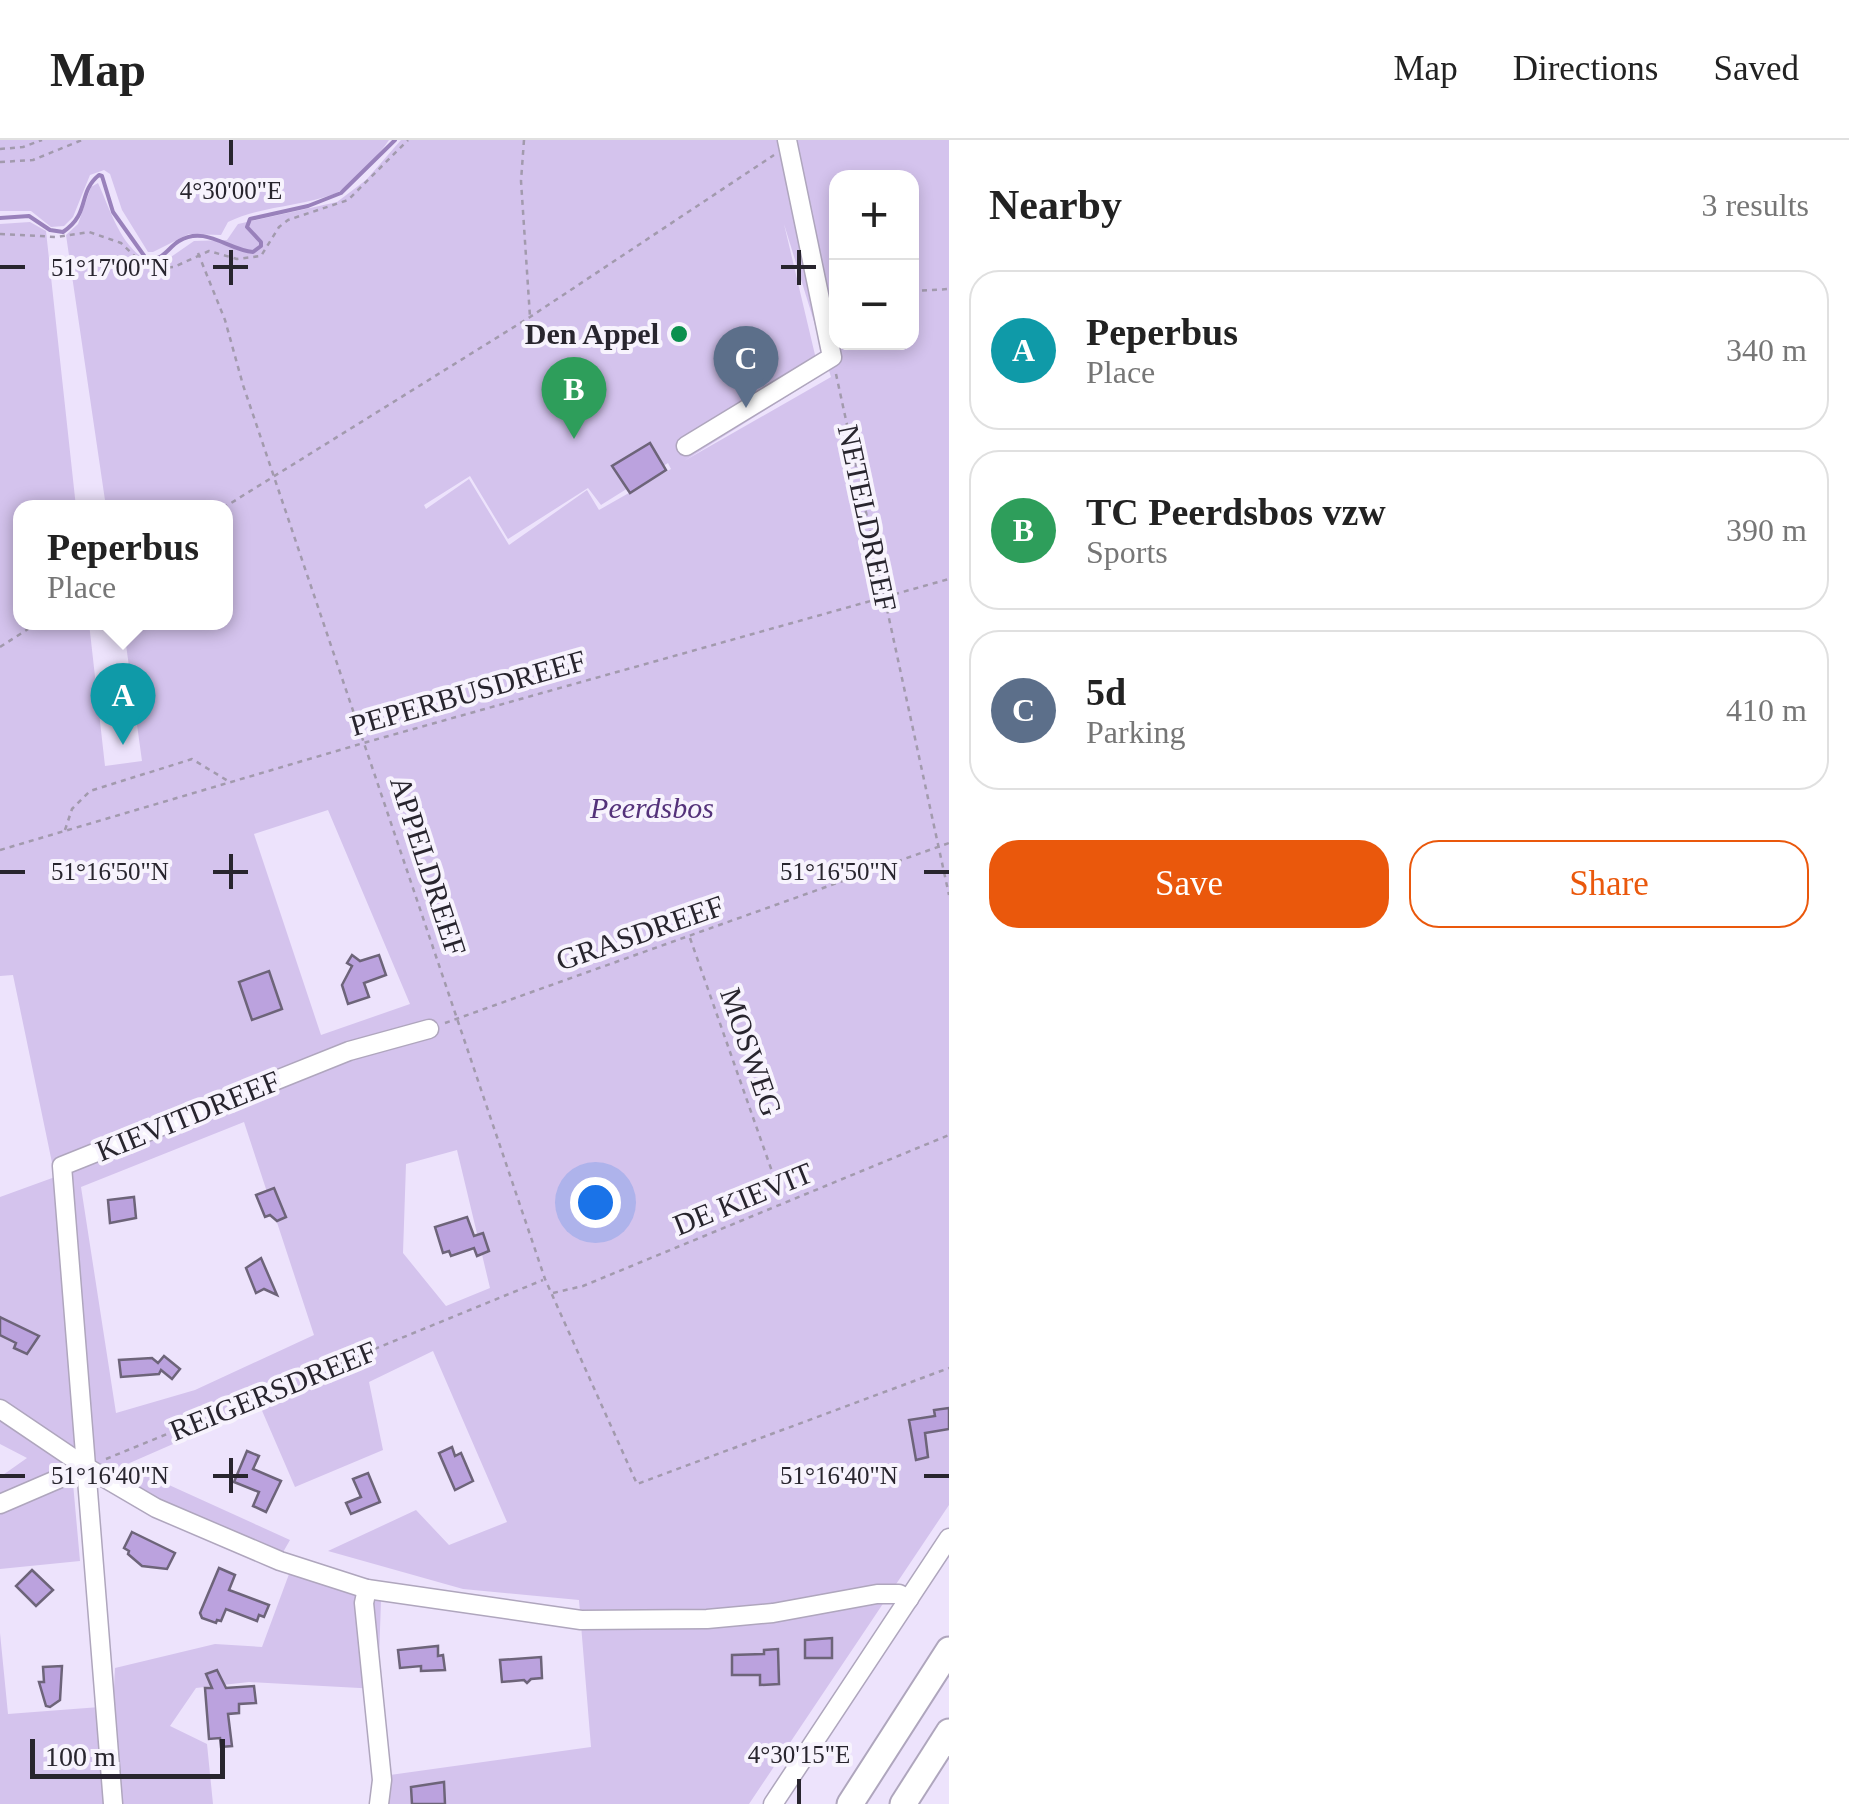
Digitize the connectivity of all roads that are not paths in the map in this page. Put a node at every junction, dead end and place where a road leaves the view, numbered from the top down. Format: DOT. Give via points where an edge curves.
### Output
graph roads {
  1 [pos="788,143"];
  2 [pos="686,446"];
  3 [pos="430,1029"];
  4 [pos="0,1409"];
  5 [pos="86,1468"];
  6 [pos="0,1504"];
  7 [pos="949,1538"];
  8 [pos="366,1589"];
  9 [pos="909,1600"];
  10 [pos="949,1650"];
  11 [pos="949,1732"];
  12 [pos="112,1804"];
  13 [pos="380,1804"];
  14 [pos="773,1804"];
  15 [pos="850,1804"];
  16 [pos="903,1804"];
  1 -- 2 [label="street" via="832,357"];
  3 -- 5 [label="street, KIEVITDREEF" via="349,1051 62,1166"];
  4 -- 5 [label="street"];
  5 -- 6 [label="street"];
  5 -- 8 [label="street" via="156,1508"];
  5 -- 12 [label="street"];
  7 -- 9 [label="street"];
  8 -- 9 [label="street" via="581,1620 773,1613 877,1594"];
  8 -- 13 [label="street"];
  9 -- 14 [label="street"];
  10 -- 15 [label="highway"];
  11 -- 16 [label="highway"];
}
